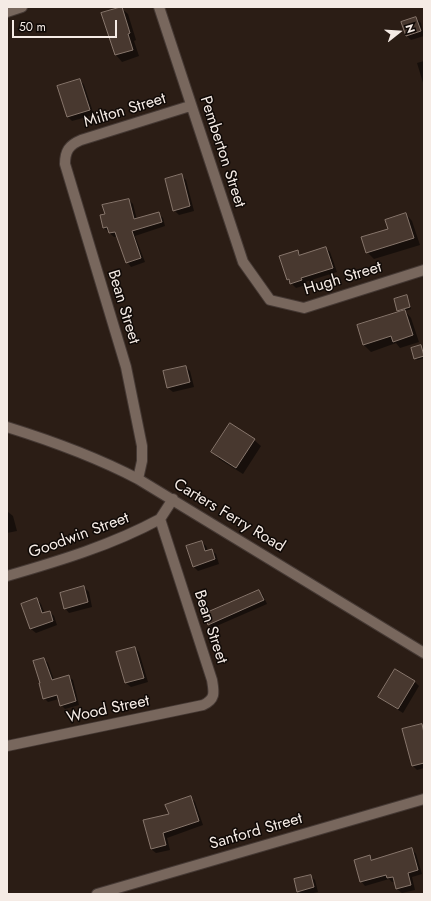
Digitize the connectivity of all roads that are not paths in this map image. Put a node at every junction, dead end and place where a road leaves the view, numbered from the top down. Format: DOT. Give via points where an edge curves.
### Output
graph roads {
  1 [pos="22,7"];
  2 [pos="159,7"];
  3 [pos="7,12"];
  4 [pos="190,106"];
  5 [pos="70,146"];
  6 [pos="424,270"];
  7 [pos="270,300"];
  8 [pos="7,428"];
  9 [pos="138,479"];
  10 [pos="173,499"];
  11 [pos="160,519"];
  12 [pos="7,576"];
  13 [pos="424,653"];
  14 [pos="212,698"];
  15 [pos="7,746"];
  16 [pos="424,799"];
  17 [pos="97,894"];
  1 -- 3 [label="street"];
  2 -- 4 [label="street, Pemberton Street"];
  4 -- 5 [label="street, Milton Street" via="86,138"];
  4 -- 7 [label="street, Pemberton Street" via="242,262"];
  5 -- 9 [label="street, Bean Street" via="65,156 65,164 126,367 141,436 143,454"];
  6 -- 7 [label="street, Hugh Street" via="304,308"];
  8 -- 9 [label="street, Carters Ferry Road" via="101,461"];
  9 -- 10 [label="street, Carters Ferry Road"];
  10 -- 11 [label="street"];
  10 -- 13 [label="street, Carters Ferry Road"];
  11 -- 12 [label="street, Goodwin Street" via="93,549"];
  11 -- 14 [label="street, Bean Street" via="212,680"];
  14 -- 15 [label="street, Wood Street" via="210,702 203,704"];
  16 -- 17 [label="street, Sanford Street"];
}
